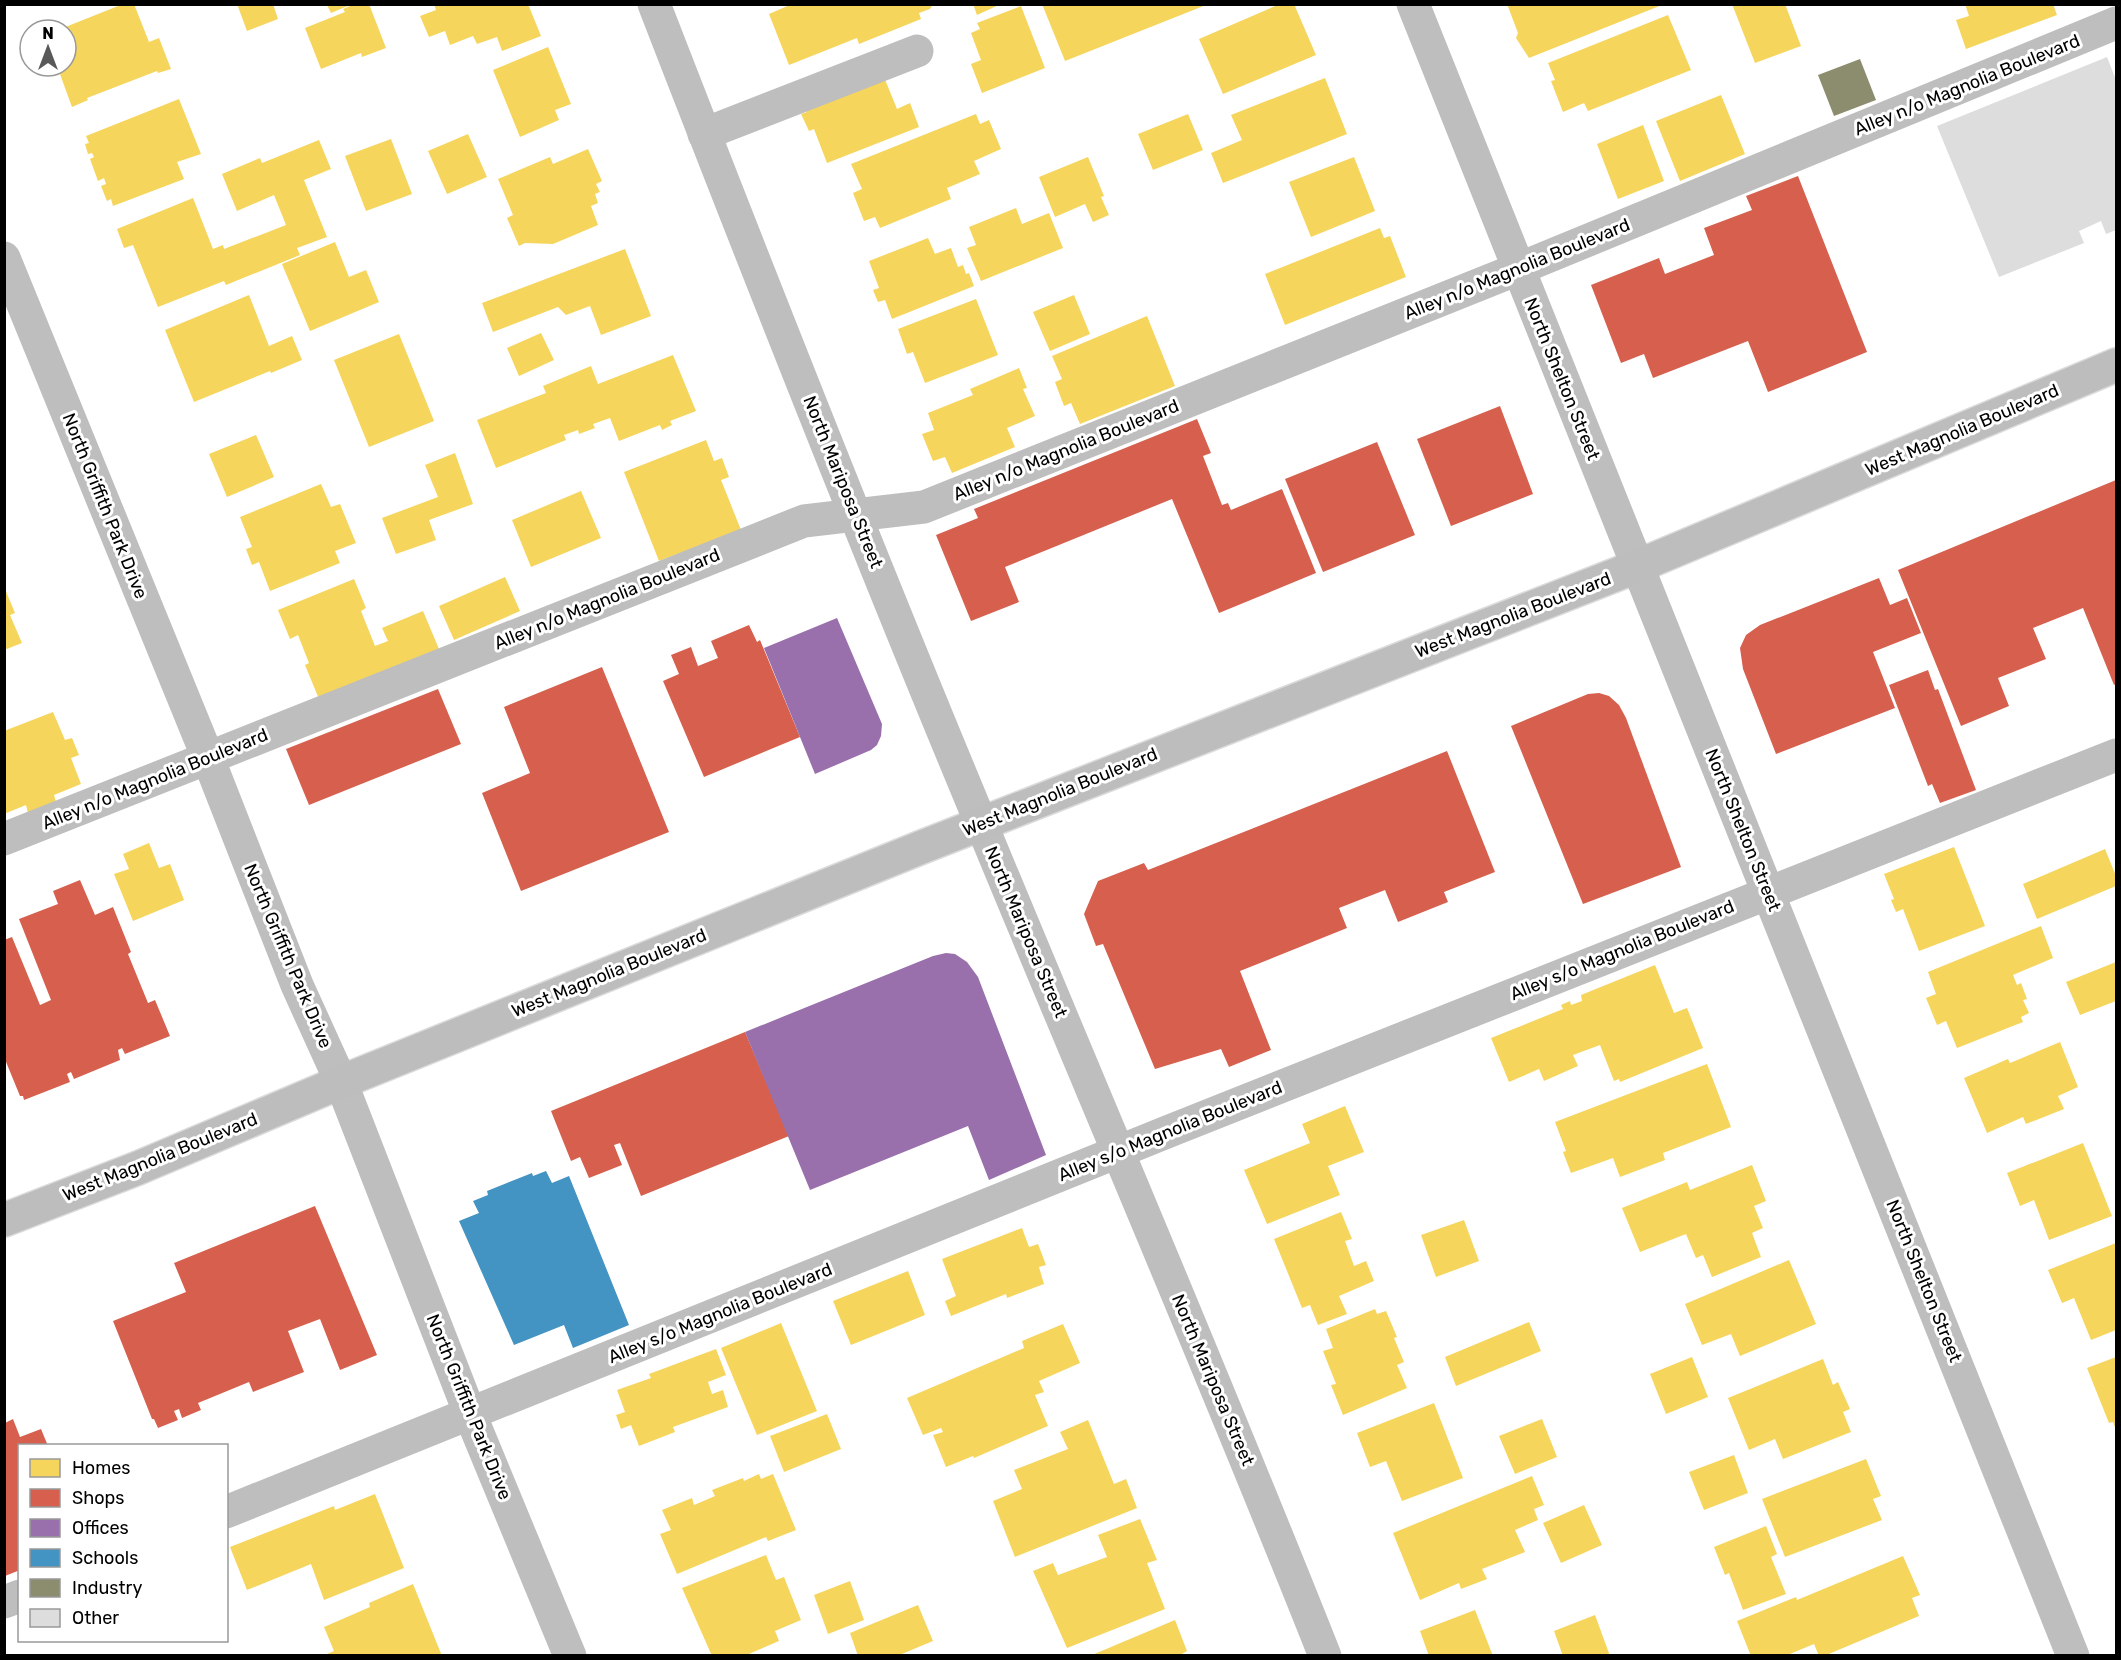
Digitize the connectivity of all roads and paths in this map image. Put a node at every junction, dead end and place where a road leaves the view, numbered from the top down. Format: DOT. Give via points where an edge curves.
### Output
graph roads {
  1 [pos="654,4"];
  2 [pos="1413,4"];
  3 [pos="2116,23"];
  4 [pos="917,51"];
  5 [pos="704,134"];
  6 [pos="4,258"];
  7 [pos="1518,269"];
  8 [pos="2116,365"];
  9 [pos="856,514"];
  10 [pos="1638,566"];
  11 [pos="2116,755"];
  12 [pos="208,758"];
  13 [pos="981,824"];
  14 [pos="4,839"];
  15 [pos="1768,892"];
  16 [pos="341,1082"];
  17 [pos="1117,1152"];
  18 [pos="4,1220"];
  19 [pos="470,1414"];
  20 [pos="228,1511"];
  21 [pos="570,1656"];
  22 [pos="1325,1656"];
  23 [pos="2073,1656"];
  1 -- 5 [label="street, North Mariposa Street"];
  2 -- 7 [label="street, North Shelton Street"];
  3 -- 7 [label="street, Alley n/o Magnolia Boulevard"];
  4 -- 5 [label="street"];
  5 -- 9 [label="street, North Mariposa Street"];
  6 -- 12 [label="street, North Griffith Park Drive"];
  7 -- 9 [label="street, Alley n/o Magnolia Boulevard" via="924,507"];
  7 -- 10 [label="street, North Shelton Street"];
  8 -- 10 [label="main road, West Magnolia Boulevard"];
  9 -- 12 [label="street, Alley n/o Magnolia Boulevard" via="804,521"];
  9 -- 13 [label="street, North Mariposa Street"];
  10 -- 13 [label="main road, West Magnolia Boulevard"];
  10 -- 15 [label="street, North Shelton Street"];
  11 -- 15 [label="street, Alley s/o Magnolia Boulevard"];
  12 -- 14 [label="street, Alley n/o Magnolia Boulevard"];
  12 -- 16 [label="street, North Griffith Park Drive" via="297,985"];
  13 -- 16 [label="main road, West Magnolia Boulevard"];
  13 -- 17 [label="street, North Mariposa Street"];
  15 -- 17 [label="street, Alley s/o Magnolia Boulevard"];
  15 -- 23 [label="street, North Shelton Street"];
  16 -- 18 [label="main road, West Magnolia Boulevard"];
  16 -- 19 [label="street, North Griffith Park Drive"];
  17 -- 19 [label="street, Alley s/o Magnolia Boulevard"];
  17 -- 22 [label="street, North Mariposa Street"];
  19 -- 20 [label="street, Alley s/o Magnolia Boulevard"];
  19 -- 21 [label="street, North Griffith Park Drive"];
}
